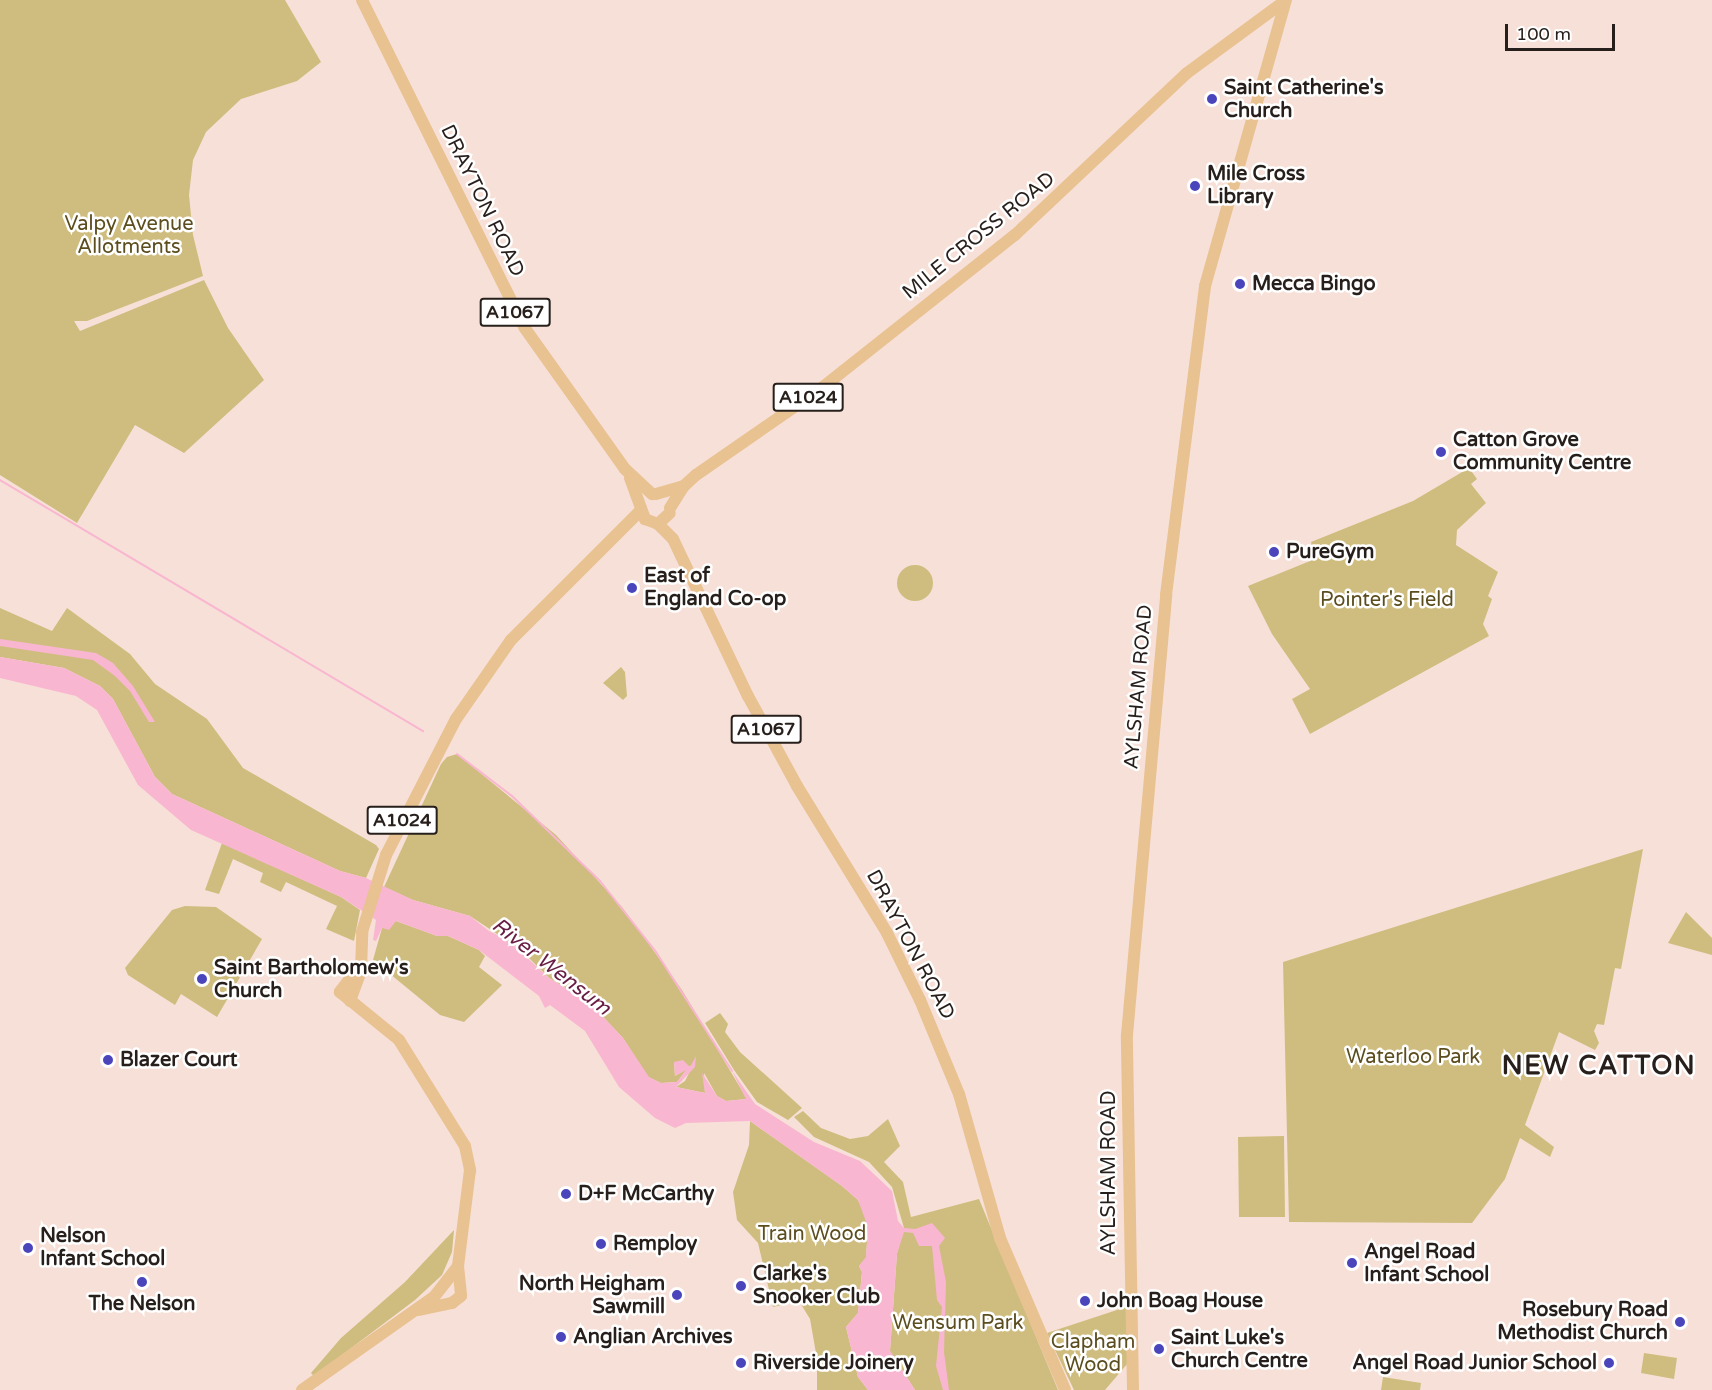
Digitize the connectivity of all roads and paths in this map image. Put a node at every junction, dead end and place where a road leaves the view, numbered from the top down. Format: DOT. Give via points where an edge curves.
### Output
graph roads {
  1 [pos="362,0"];
  2 [pos="1286,0"];
  3 [pos="625,469"];
  4 [pos="684,486"];
  5 [pos="654,494"];
  6 [pos="641,508"];
  7 [pos="670,510"];
  8 [pos="655,523"];
  9 [pos="621,531"];
  10 [pos="674,539"];
  11 [pos="458,1266"];
  12 [pos="461,1296"];
  13 [pos="434,1297"];
  14 [pos="415,1311"];
  15 [pos="302,1390"];
  16 [pos="1065,1390"];
  17 [pos="1132,1390"];
  1 -- 3 [label="main road, DRAYTON ROAD / A1067" via="518,317"];
  2 -- 4 [label="main road, MILE CROSS ROAD / A1024" via="1187,73 1014,236 823,387"];
  2 -- 17 [label="main road, AYLSHAM ROAD" via="1205,286 1166,595 1127,1035"];
  3 -- 5 [label="main road, DRAYTON ROAD / A1067"];
  3 -- 6 [label="main road, DRAYTON ROAD / A1067"];
  4 -- 5 [label="main road, MILE CROSS ROAD / A1024"];
  4 -- 7 [label="main road, MILE CROSS ROAD / A1024"];
  5 -- 6 [label="main road"];
  5 -- 7 [label="main road, DRAYTON ROAD" via="663,496"];
  6 -- 8 [label="main road, DRAYTON ROAD"];
  6 -- 9 [label="main road, A1024"];
  7 -- 8 [label="main road"];
  7 -- 10 [label="main road, DRAYTON ROAD / A1067"];
  8 -- 9 [label="main road"];
  8 -- 10 [label="main road, DRAYTON ROAD / A1067"];
  9 -- 11 [label="main road, A1024" via="511,640 484,674 445,738 396,834 378,880 367,916 359,978 345,997 399,1040 465,1146 470,1170"];
  10 -- 16 [label="main road, DRAYTON ROAD / A1067" via="748,696 796,786 887,933 943,1050 1000,1238"];
  11 -- 12 [label="main road, A1024"];
  11 -- 13 [label="main road"];
  12 -- 13 [label="main road"];
  12 -- 14 [label="main road" via="452,1303"];
  13 -- 14 [label="main road"];
  14 -- 15 [label="main road"];
}
